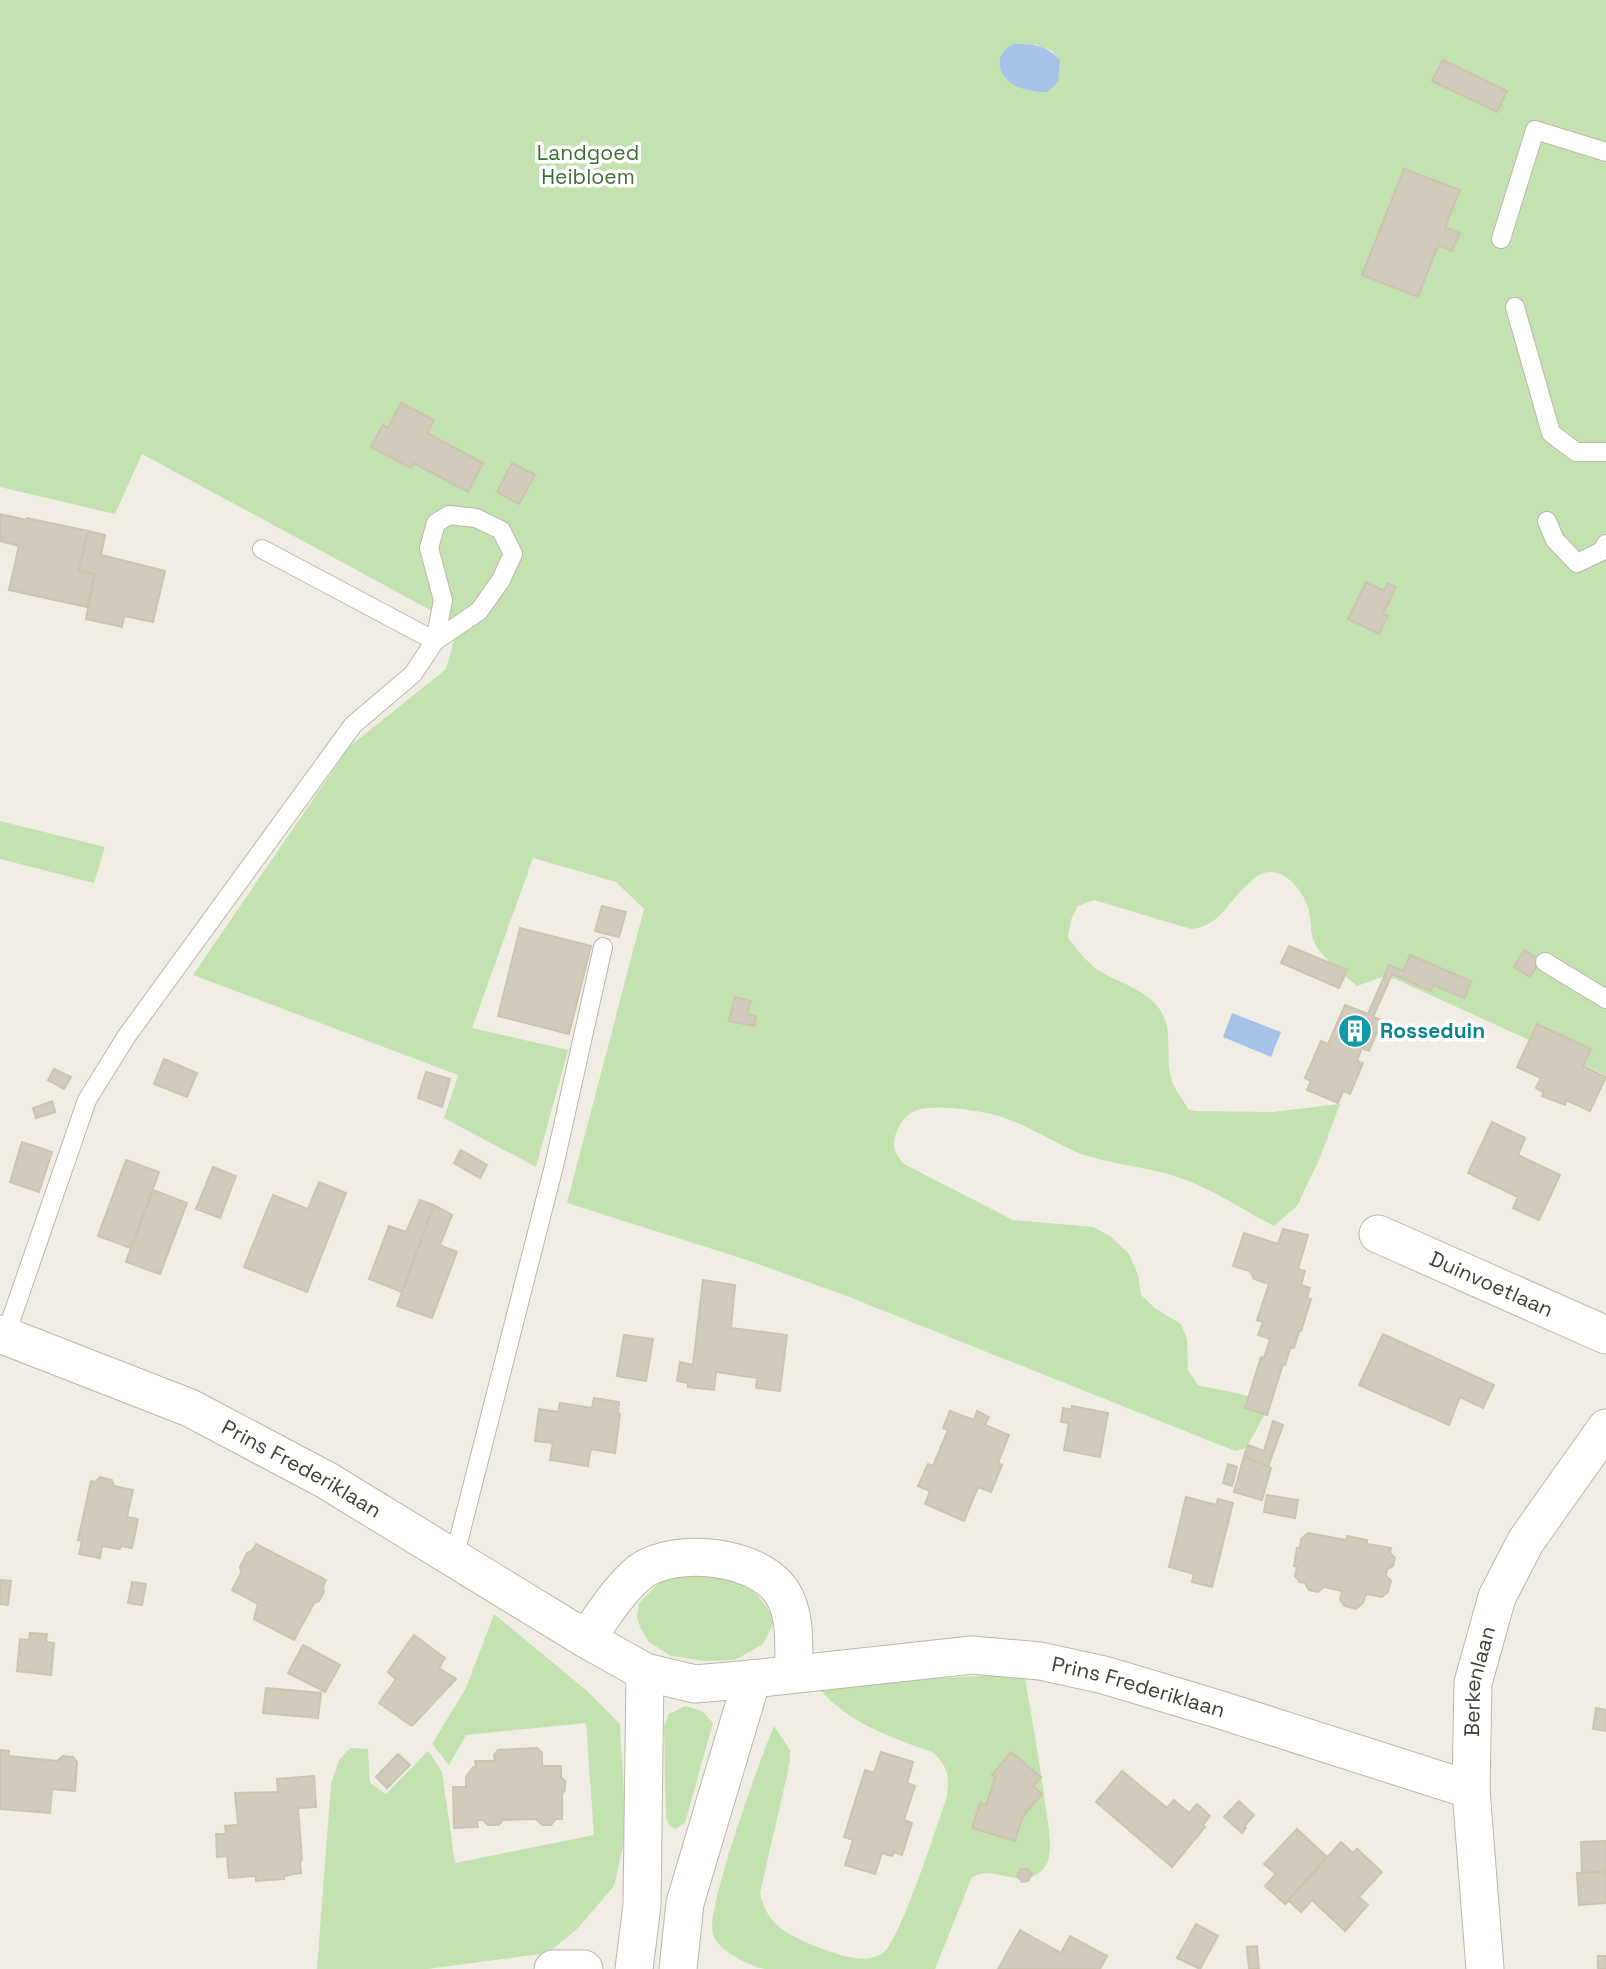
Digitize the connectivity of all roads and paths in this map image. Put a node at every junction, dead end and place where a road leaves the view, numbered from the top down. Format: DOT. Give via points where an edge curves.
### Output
graph roads {
  1 [pos="1606,152"];
  2 [pos="1502,239"];
  3 [pos="1515,307"];
  4 [pos="1606,452"];
  5 [pos="1546,521"];
  6 [pos="1606,544"];
  7 [pos="262,549"];
  8 [pos="435,641"];
  9 [pos="603,947"];
  10 [pos="1545,962"];
  11 [pos="1606,999"];
  12 [pos="1378,1234"];
  13 [pos="3,1334"];
  14 [pos="1606,1335"];
  15 [pos="1606,1428"];
  16 [pos="454,1558"];
  17 [pos="586,1639"];
  18 [pos="645,1672"];
  19 [pos="794,1673"];
  20 [pos="752,1679"];
  21 [pos="1471,1790"];
  22 [pos="553,1969"];
  23 [pos="584,1969"];
  24 [pos="634,1969"];
  25 [pos="678,1969"];
  26 [pos="1485,1969"];
  1 -- 2 [label="lane" via="1535,130"];
  3 -- 4 [label="lane" via="1550,433 1576,452"];
  5 -- 6 [label="lane" via="1555,540 1577,564"];
  7 -- 8 [label="lane"];
  8 -- 8 [label="lane" via="479,611 513,554 501,530 475,518 449,515 436,523 429,548 443,600"];
  8 -- 13 [label="lane" via="413,674 353,725 126,1037 86,1100"];
  9 -- 16 [label="lane" via="554,1166"];
  10 -- 11 [label="lane"];
  12 -- 14 [label="street, Duinvoetlaan"];
  13 -- 16 [label="street, Prins Frederiklaan" via="190,1408 326,1480"];
  15 -- 21 [label="street, Berkenlaan" via="1526,1541 1497,1597 1473,1683"];
  16 -- 17 [label="street, Prins Frederiklaan"];
  17 -- 18 [label="street, Prins Frederiklaan"];
  17 -- 19 [label="street" via="642,1571 670,1558 718,1559 745,1566 783,1593 792,1618"];
  18 -- 20 [label="street, Prins Frederiklaan" via="695,1684"];
  18 -- 24 [label="street" via="642,1906"];
  19 -- 20 [label="street, Prins Frederiklaan"];
  19 -- 21 [label="street, Prins Frederiklaan" via="972,1655 1040,1661 1221,1710"];
  20 -- 25 [label="street" via="685,1903"];
  21 -- 26 [label="street, Berkenlaan"];
  22 -- 23 [label="street"];
}
